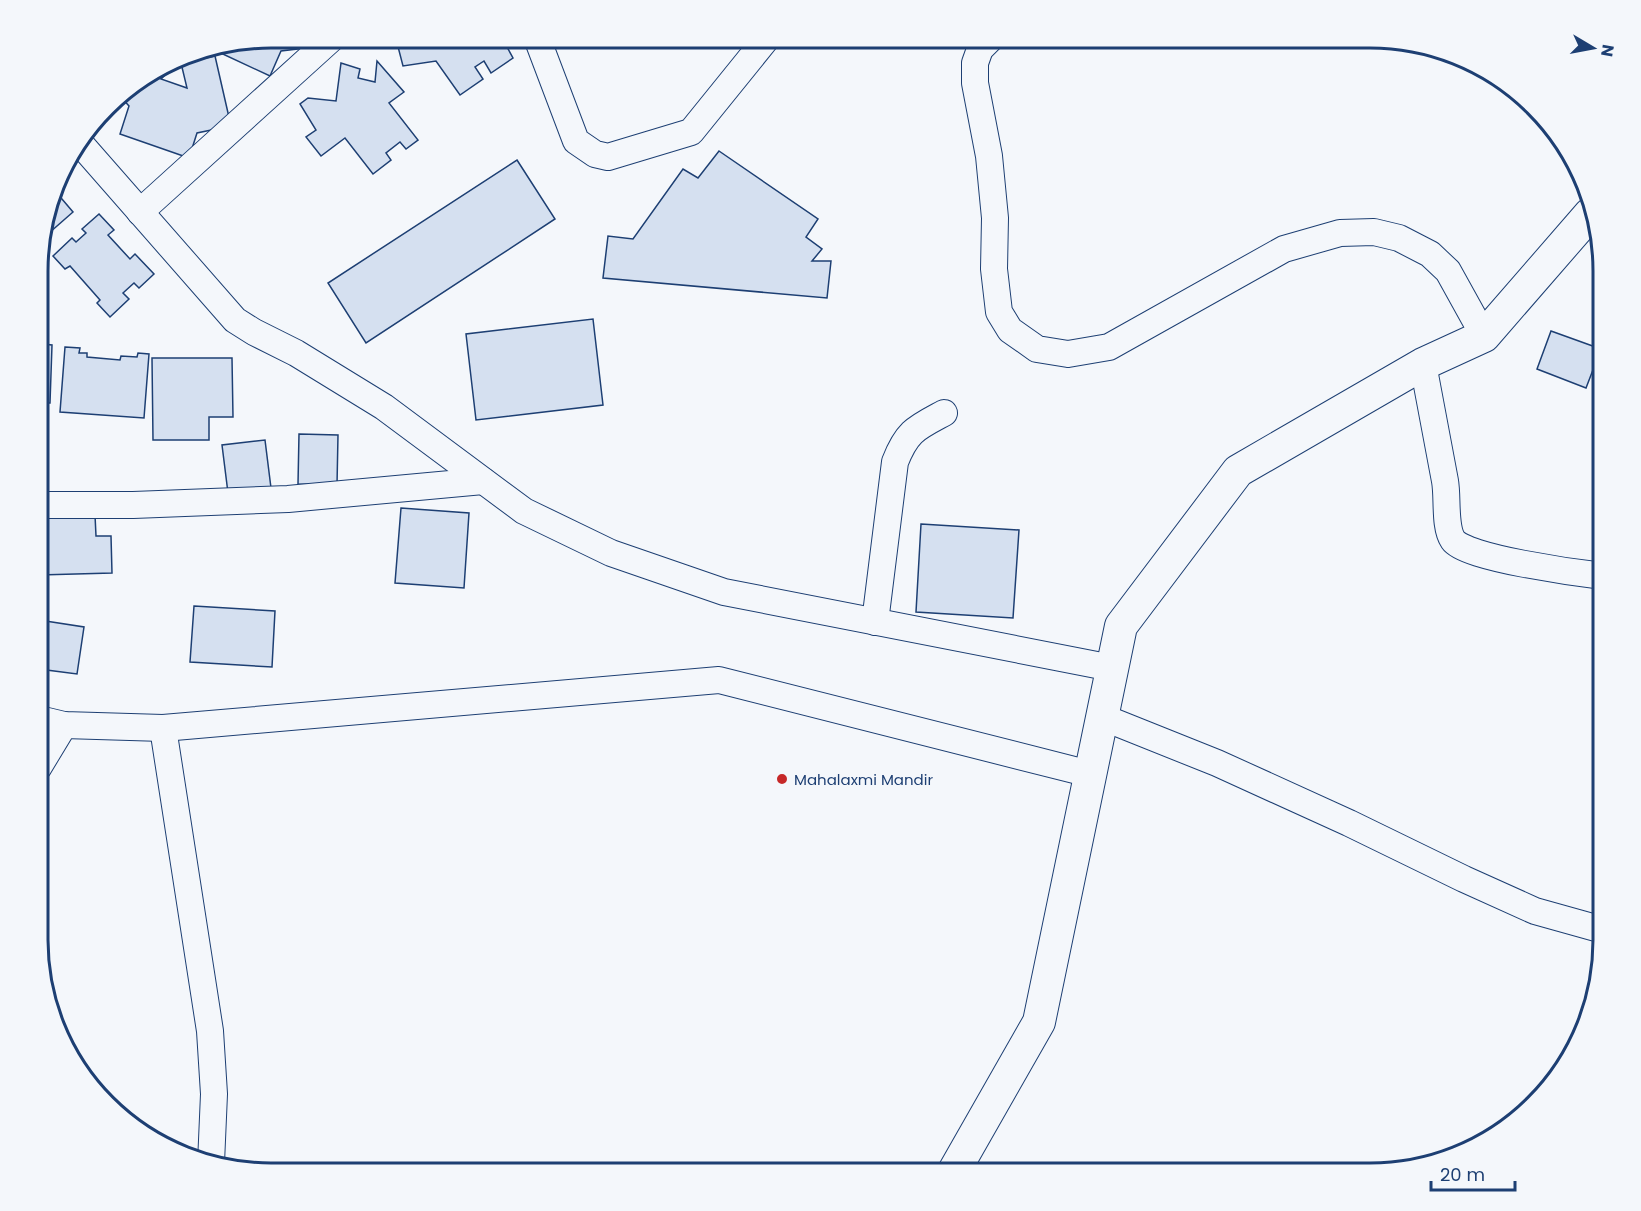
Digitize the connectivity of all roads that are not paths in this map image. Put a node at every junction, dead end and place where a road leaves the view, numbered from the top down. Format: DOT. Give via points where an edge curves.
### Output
graph roads {
  1 [pos="321,48"];
  2 [pos="541,48"];
  3 [pos="759,48"];
  4 [pos="981,48"];
  5 [pos="85,149"];
  6 [pos="140,212"];
  7 [pos="1586,218"];
  8 [pos="1484,336"];
  9 [pos="1423,364"];
  10 [pos="944,413"];
  11 [pos="483,481"];
  12 [pos="48,505"];
  13 [pos="1593,574"];
  14 [pos="875,622"];
  15 [pos="1112,668"];
  16 [pos="1102,717"];
  17 [pos="48,721"];
  18 [pos="64,725"];
  19 [pos="163,728"];
  20 [pos="48,751"];
  21 [pos="1090,774"];
  22 [pos="1593,927"];
  23 [pos="211,1155"];
  24 [pos="959,1163"];
  1 -- 6 [label="street"];
  2 -- 3 [label="street" via="576,141 595,154 608,157 691,132"];
  4 -- 8 [label="street" via="975,63 975,83 989,156 999,312 1010,330 1037,349 1068,354 1109,347 1284,249 1340,233 1374,232 1399,238 1430,254 1448,271"];
  5 -- 6 [label="street"];
  6 -- 11 [label="street" via="235,320 384,407"];
  7 -- 8 [label="street"];
  8 -- 9 [label="street"];
  9 -- 13 [label="street" via="1453,540 1461,548 1487,556"];
  9 -- 15 [label="street" via="1238,471 1121,626"];
  10 -- 14 [label="street" via="916,428 903,442 895,462"];
  11 -- 12 [label="street" via="288,499"];
  11 -- 14 [label="street" via="524,511 611,553 724,592"];
  14 -- 15 [label="street"];
  15 -- 16 [label="street"];
  16 -- 21 [label="street"];
  16 -- 22 [label="street" via="1237,772 1535,911"];
  17 -- 18 [label="street"];
  18 -- 19 [label="street"];
  18 -- 20 [label="street"];
  19 -- 21 [label="street" via="719,680"];
  19 -- 23 [label="street" via="210,1031 214,1094"];
  21 -- 24 [label="street" via="1039,1022"];
}
